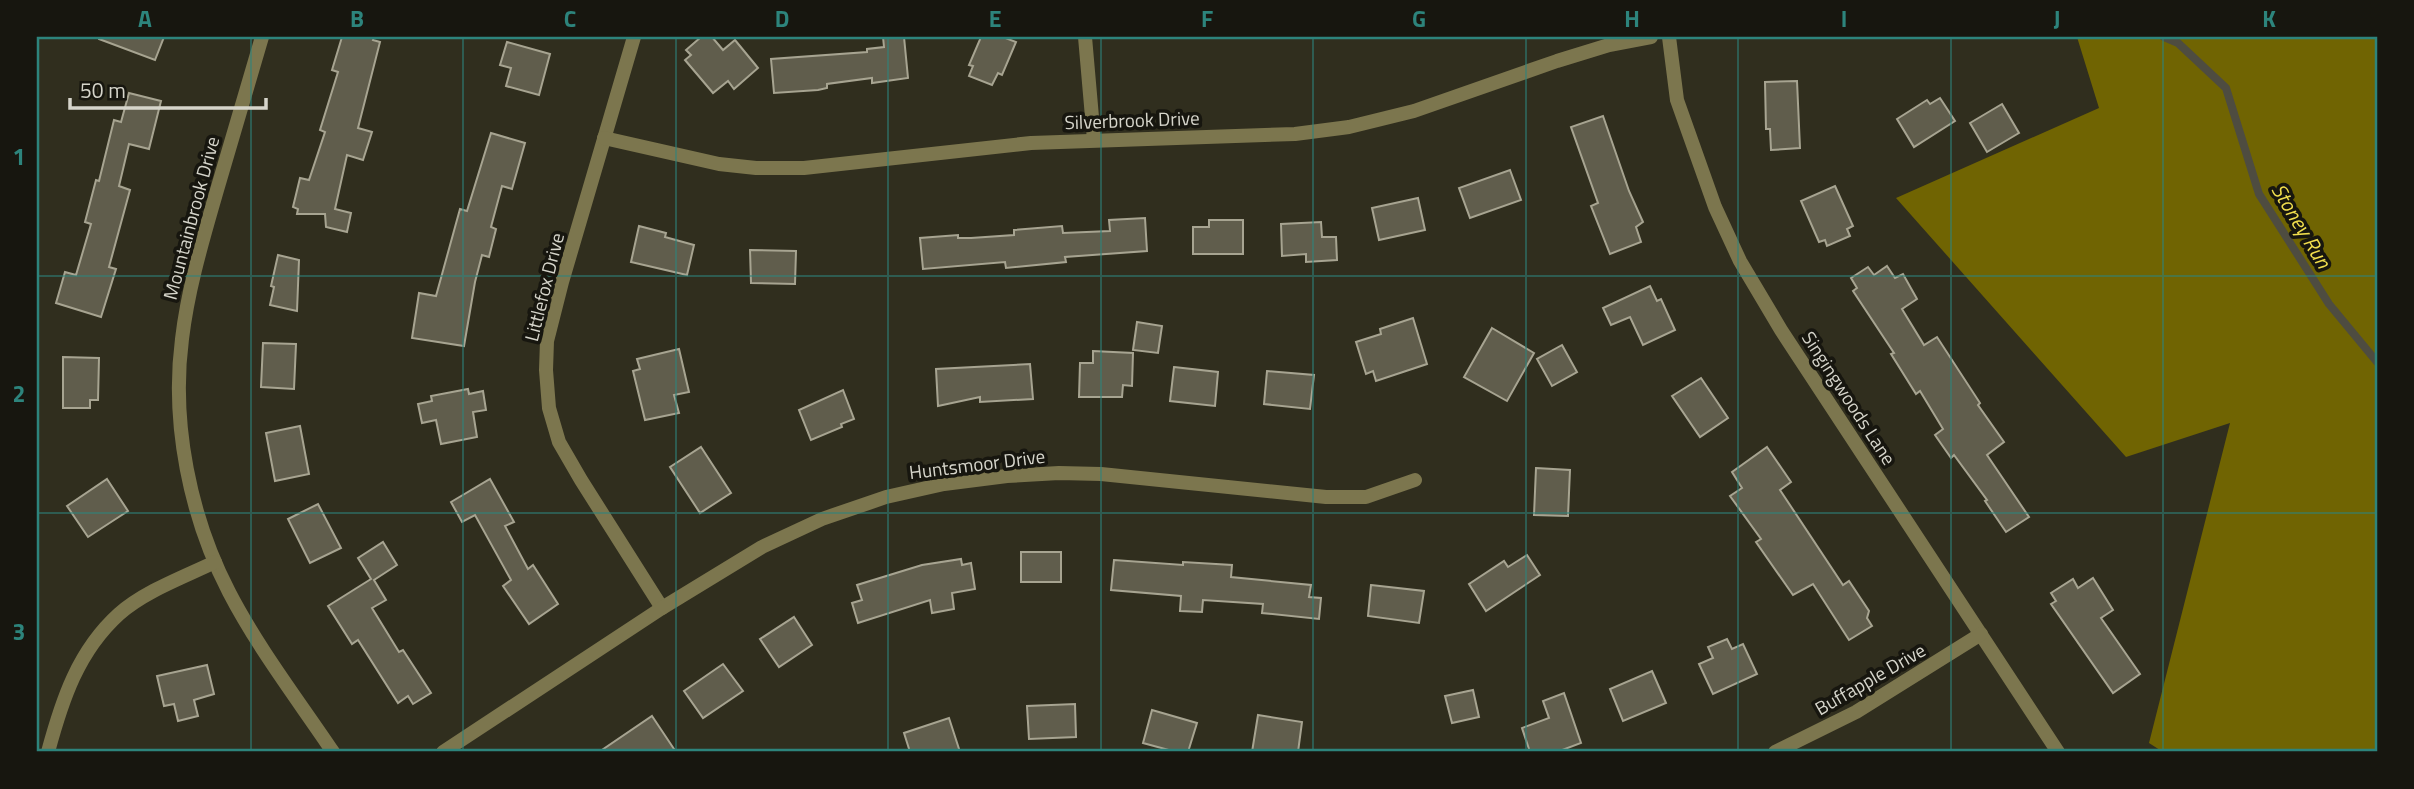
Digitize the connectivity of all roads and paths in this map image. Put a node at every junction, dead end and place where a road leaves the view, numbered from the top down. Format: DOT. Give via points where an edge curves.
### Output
graph roads {
  1 [pos="262,37"];
  2 [pos="634,37"];
  3 [pos="1085,37"];
  4 [pos="1651,37"];
  5 [pos="1669,37"];
  6 [pos="604,138"];
  7 [pos="1094,141"];
  8 [pos="1415,480"];
  9 [pos="215,562"];
  10 [pos="662,608"];
  11 [pos="1981,634"];
  12 [pos="48,752"];
  13 [pos="333,752"];
  14 [pos="443,752"];
  15 [pos="1775,752"];
  16 [pos="2058,752"];
  1 -- 9 [label="street, Mountainbrook Drive" via="191,278 181,340 179,406 185,458"];
  2 -- 6 [label="street, Littlefox Drive"];
  3 -- 7 [label="street"];
  4 -- 7 [label="street, Silverbrook Drive" via="1349,127 1296,134"];
  5 -- 11 [label="street, Singingwoods Lane" via="1684,125 1740,261"];
  6 -- 7 [label="street, Silverbrook Drive" via="756,168 804,168 1031,143"];
  6 -- 10 [label="street, Littlefox Drive" via="547,341 549,408 559,442 580,480"];
  8 -- 10 [label="street, Huntsmoor Drive" via="1366,497 1325,497 1101,474 1007,475 944,484 822,519 762,547"];
  9 -- 12 [label="street" via="120,613 90,646 76,669"];
  9 -- 13 [label="street, Mountainbrook Drive" via="241,614"];
  10 -- 14 [label="street, Huntsmoor Drive"];
  11 -- 15 [label="street, Buffapple Drive" via="1856,712"];
  11 -- 16 [label="street, Singingwoods Lane"];
}
